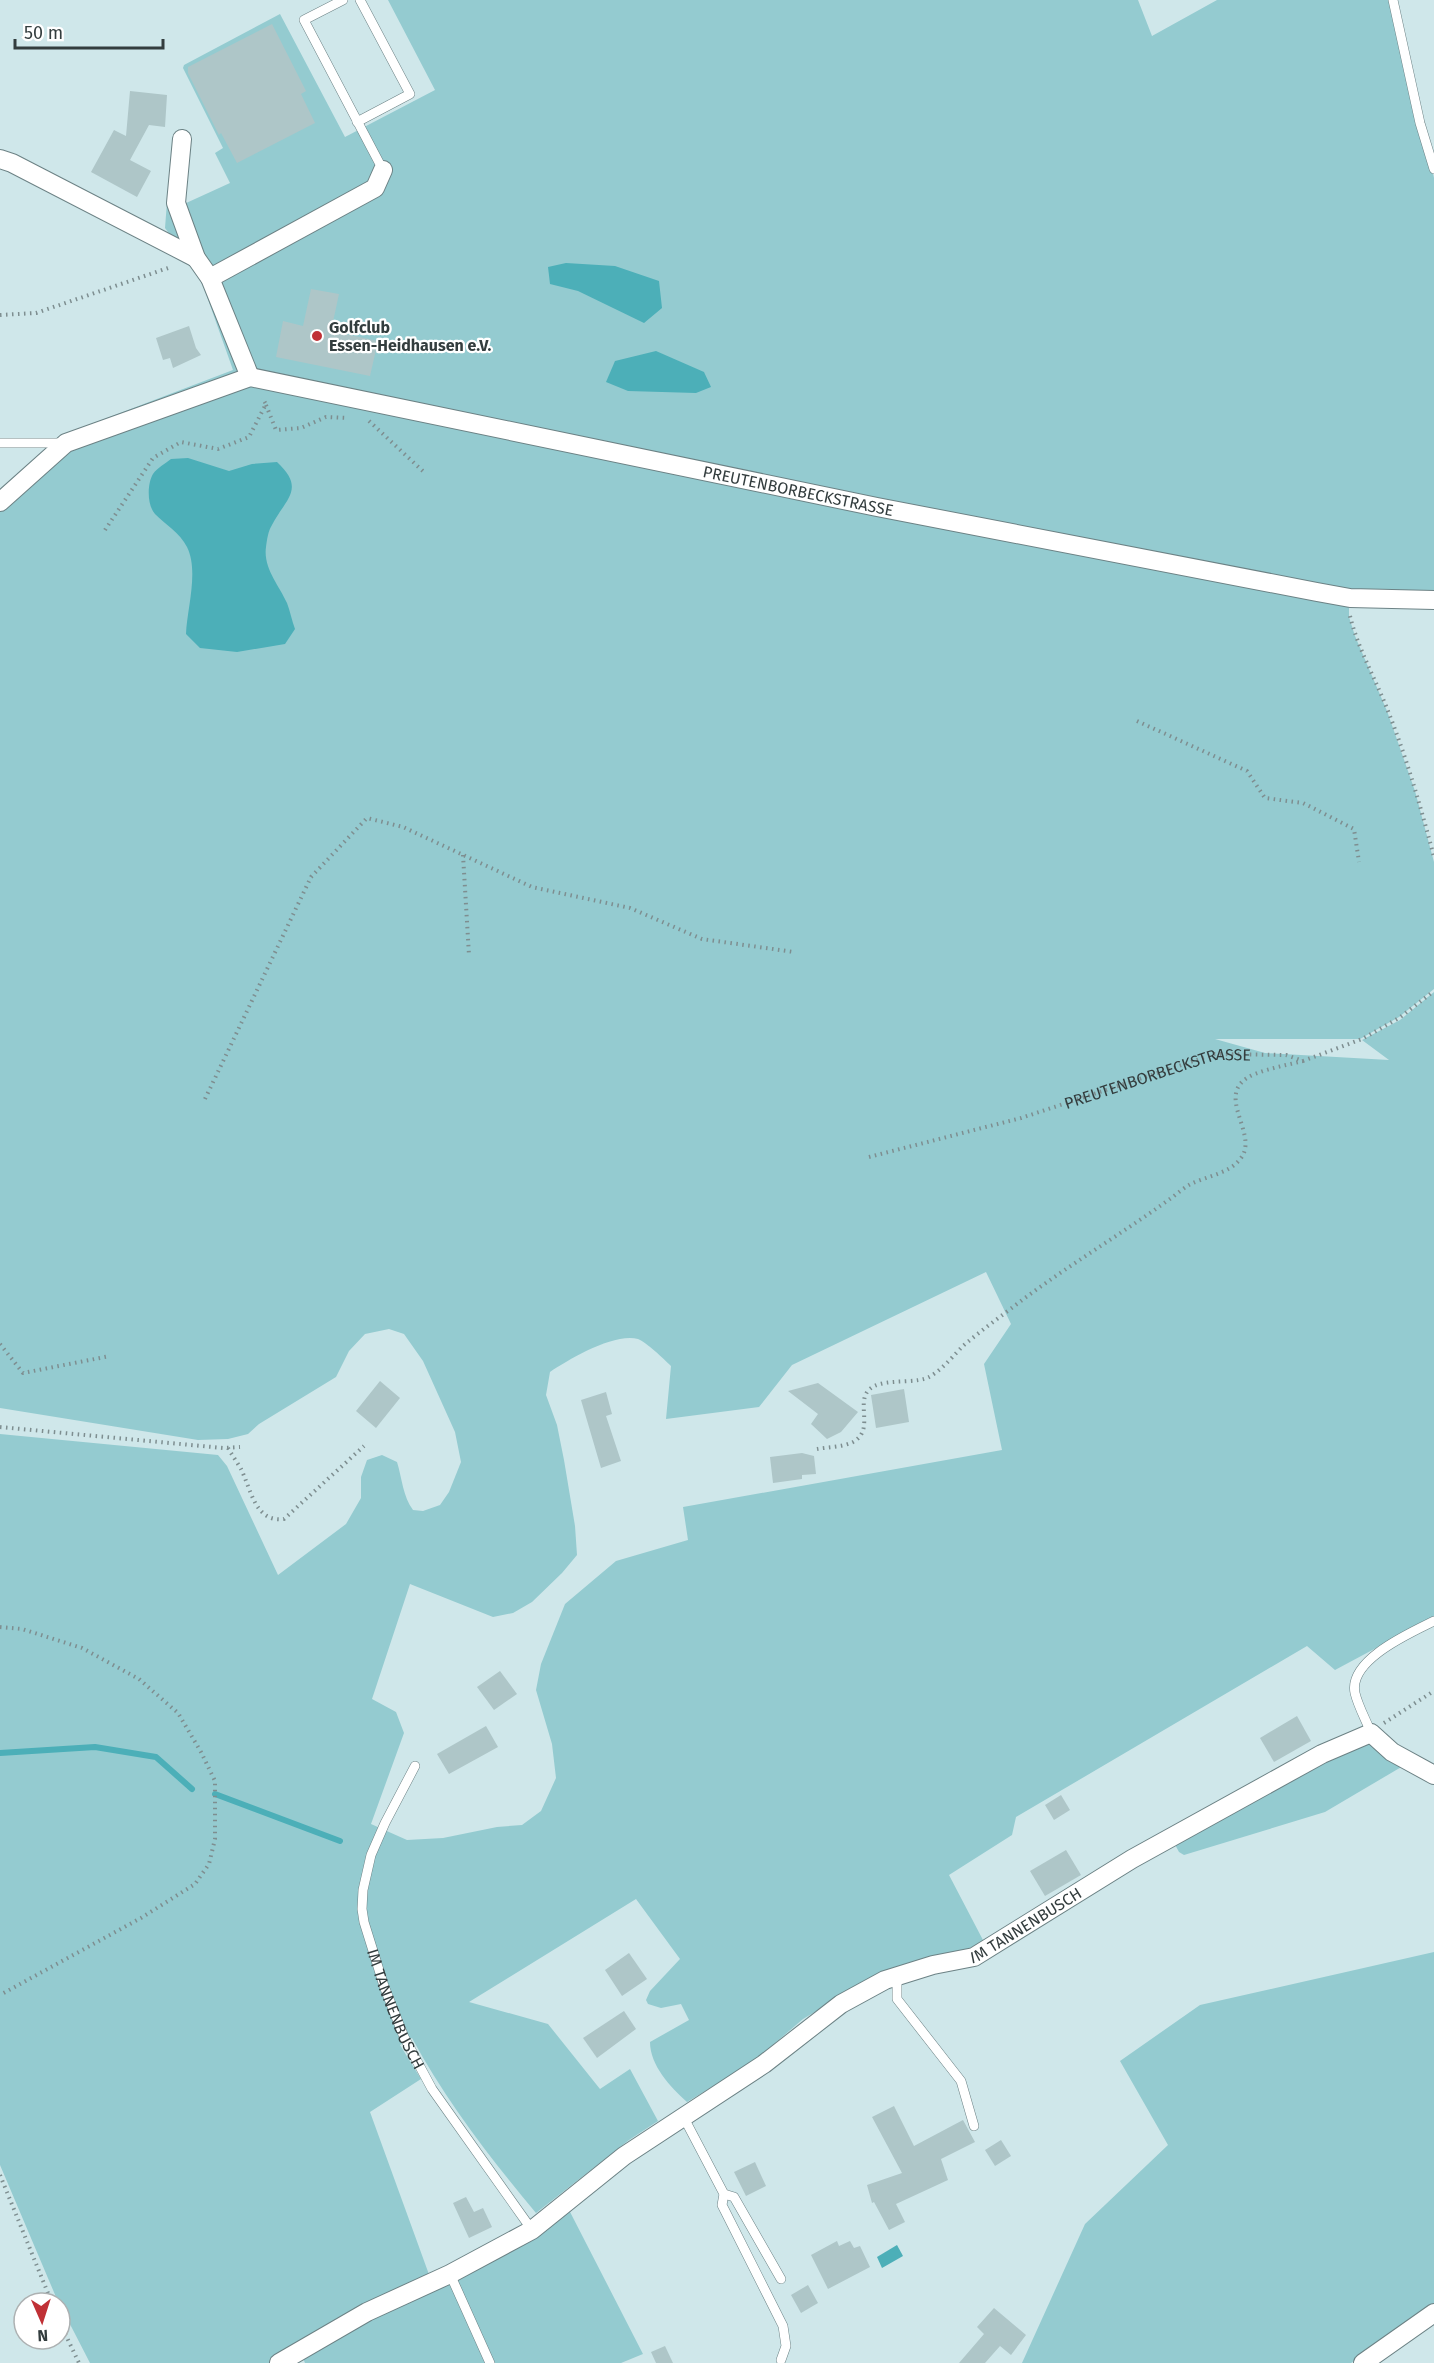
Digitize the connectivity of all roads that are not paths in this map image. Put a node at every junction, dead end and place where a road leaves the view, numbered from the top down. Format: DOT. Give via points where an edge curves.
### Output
graph roads {
  1 [pos="343,0"];
  2 [pos="360,0"];
  3 [pos="1393,0"];
  4 [pos="357,122"];
  5 [pos="182,139"];
  6 [pos="0,159"];
  7 [pos="1434,169"];
  8 [pos="383,170"];
  9 [pos="196,258"];
  10 [pos="210,278"];
  11 [pos="250,376"];
  12 [pos="0,443"];
  13 [pos="66,443"];
  14 [pos="0,502"];
  15 [pos="1434,600"];
  16 [pos="1434,1621"];
  17 [pos="1371,1732"];
  18 [pos="416,1766"];
  19 [pos="1434,1775"];
  20 [pos="897,1977"];
  21 [pos="683,2116"];
  22 [pos="974,2126"];
  23 [pos="724,2194"];
  24 [pos="532,2230"];
  25 [pos="450,2274"];
  26 [pos="781,2279"];
  27 [pos="1434,2313"];
  28 [pos="781,2360"];
  29 [pos="279,2363"];
  30 [pos="490,2363"];
  31 [pos="1363,2363"];
  1 -- 4 [label="lane" via="304,20"];
  2 -- 4 [label="lane" via="410,94"];
  3 -- 7 [label="lane"];
  4 -- 8 [label="lane"];
  5 -- 9 [label="street" via="176,203"];
  6 -- 9 [label="street"];
  8 -- 10 [label="street" via="375,188"];
  9 -- 10 [label="street"];
  10 -- 11 [label="street"];
  11 -- 13 [label="street"];
  11 -- 15 [label="street, PREUTENBORBECKSTRASSE" via="877,507 1350,598"];
  12 -- 13 [label="lane"];
  13 -- 14 [label="street"];
  16 -- 17 [label="lane" via="1382,1649 1358,1674 1354,1692"];
  17 -- 19 [label="street" via="1392,1752"];
  17 -- 20 [label="street, IM TANNENBUSCH" via="1322,1754 1132,1859 974,1957"];
  18 -- 24 [label="lane, IM TANNENBUSCH" via="371,1855 363,1890 364,1922 404,2037 432,2089"];
  20 -- 21 [label="street, IM TANNENBUSCH" via="842,2004 764,2064"];
  20 -- 22 [label="lane" via="897,1999 961,2081"];
  21 -- 23 [label="lane"];
  21 -- 24 [label="street, IM TANNENBUSCH" via="624,2156"];
  23 -- 26 [label="lane" via="734,2197"];
  23 -- 28 [label="lane" via="722,2205 783,2326 786,2346"];
  24 -- 25 [label="street, IM TANNENBUSCH"];
  25 -- 29 [label="street, IM TANNENBUSCH" via="368,2312"];
  25 -- 30 [label="lane"];
  27 -- 31 [label="street"];
}
